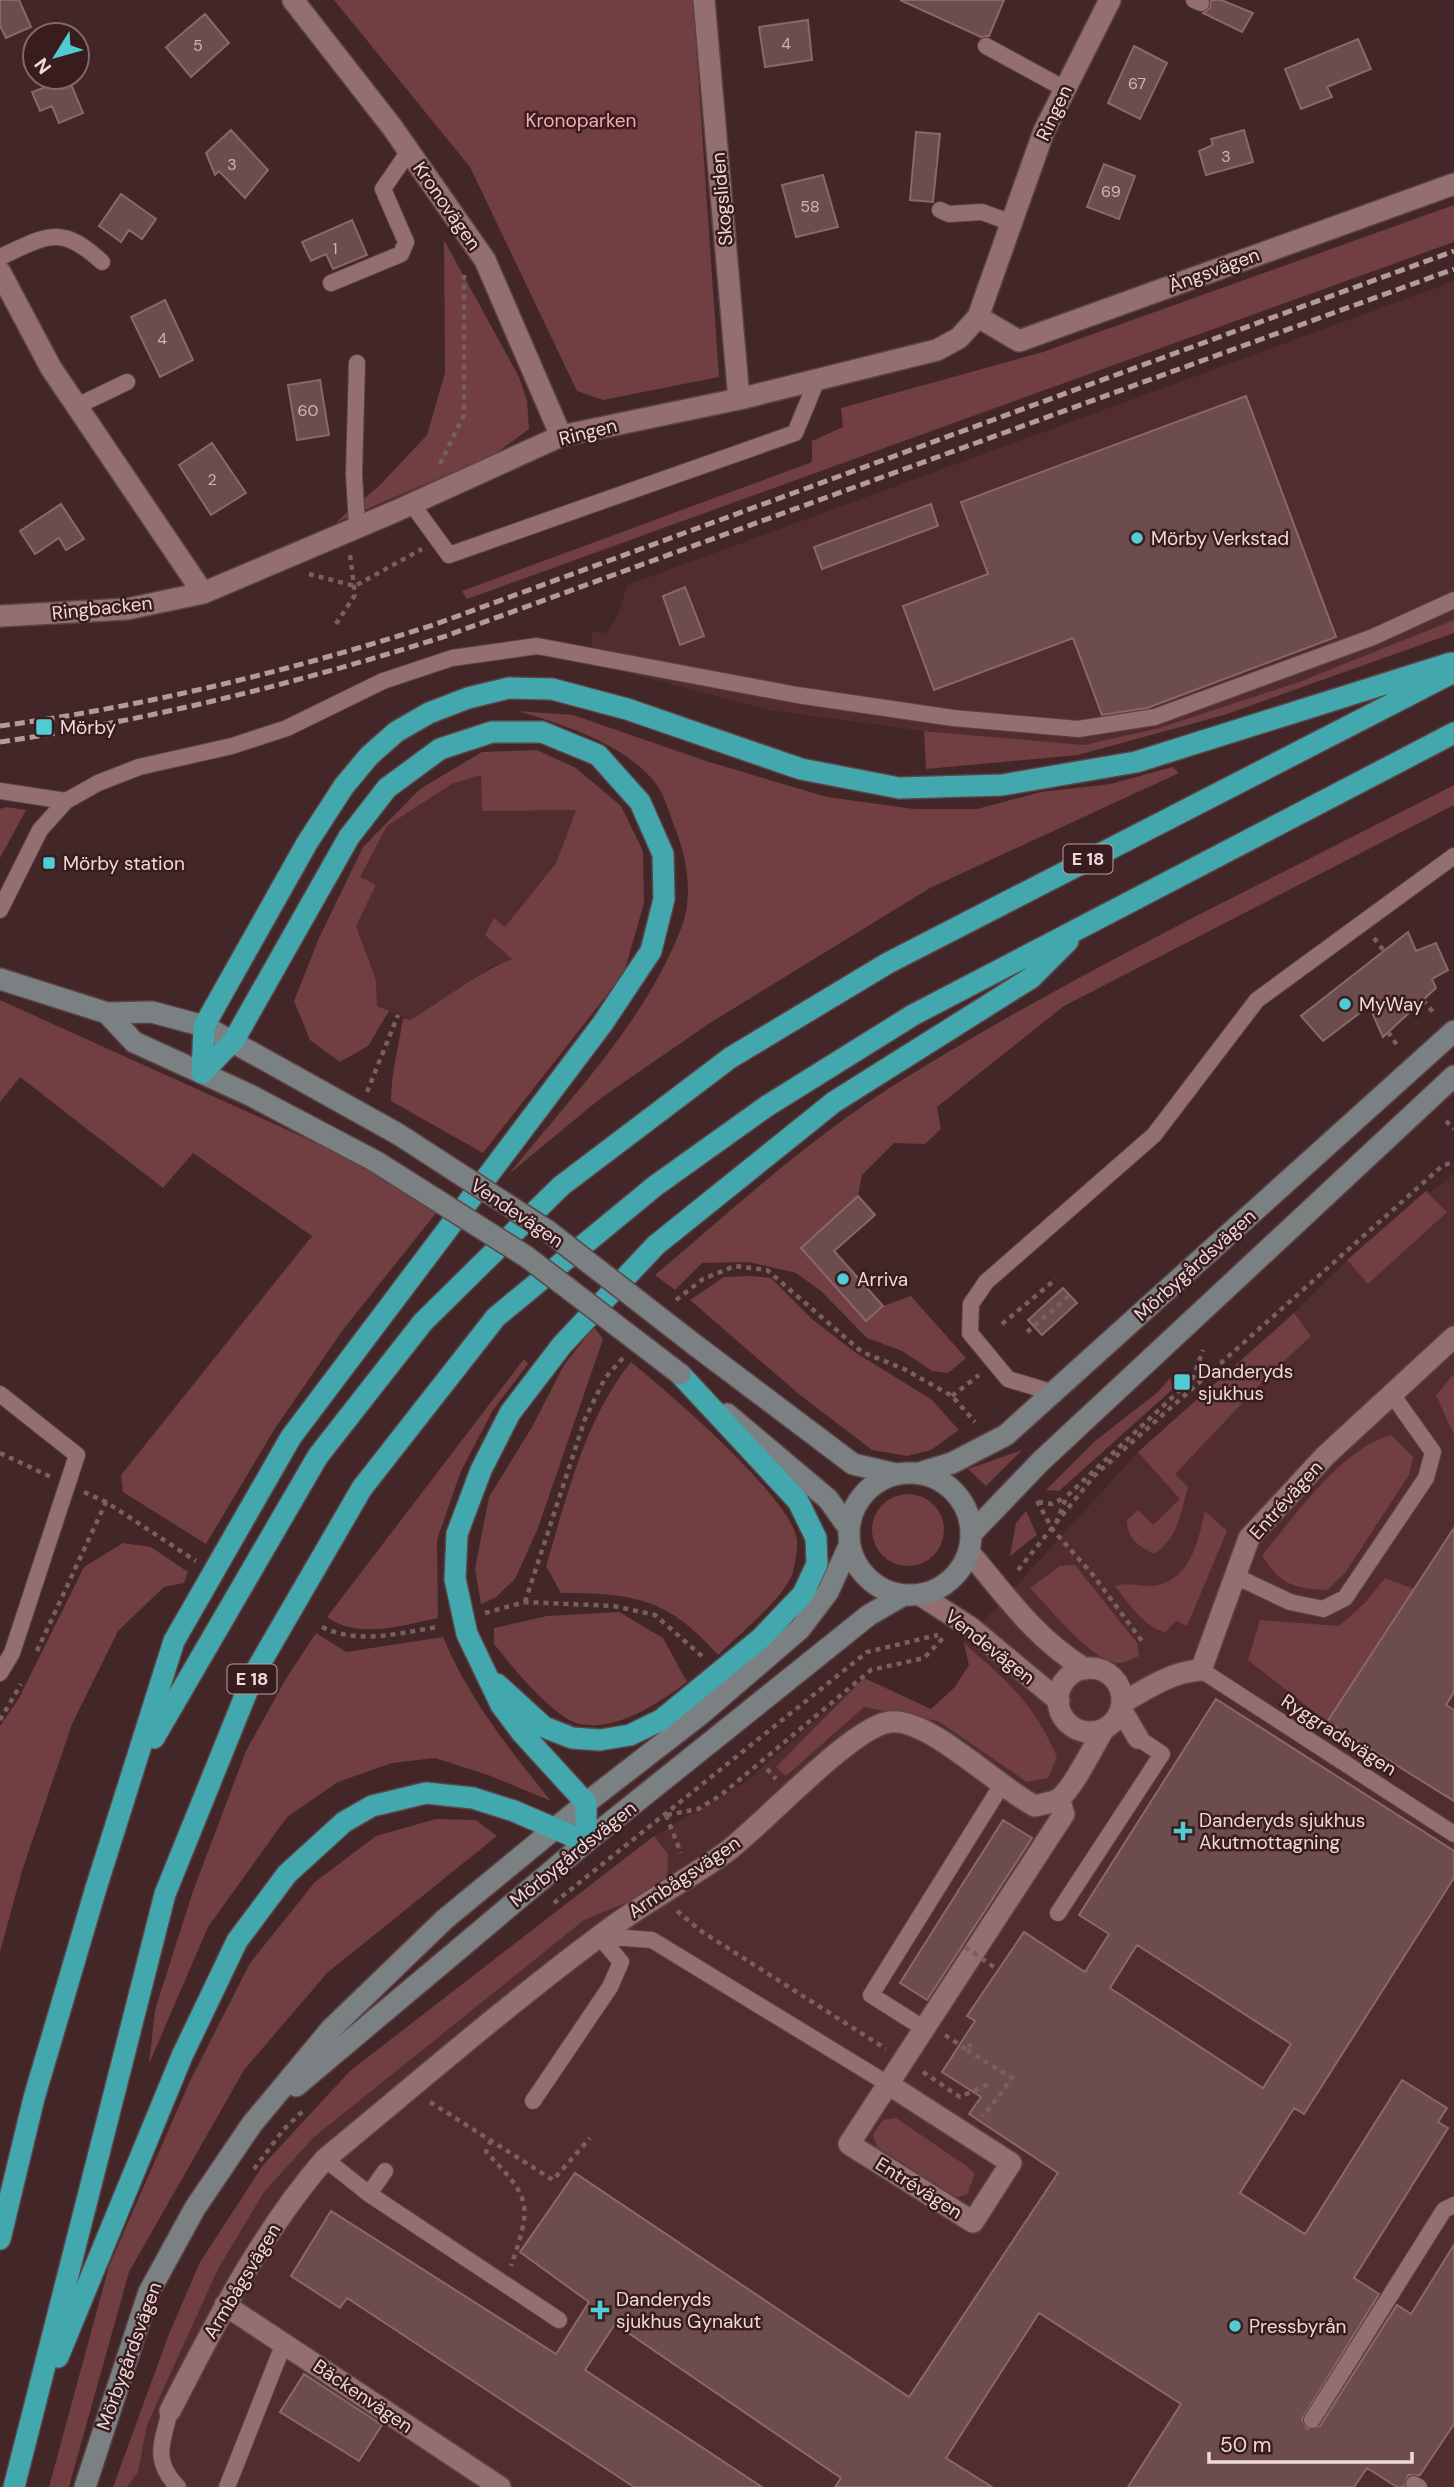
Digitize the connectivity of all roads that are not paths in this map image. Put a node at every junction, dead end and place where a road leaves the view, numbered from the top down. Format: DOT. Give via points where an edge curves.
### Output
graph roads {
  1 [pos="293,0"];
  2 [pos="704,0"];
  3 [pos="1106,2"];
  4 [pos="986,46"];
  5 [pos="1065,89"];
  6 [pos="409,151"];
  7 [pos="1454,184"];
  8 [pos="940,210"];
  9 [pos="1012,223"];
  10 [pos="102,262"];
  11 [pos="4,268"];
  12 [pos="331,283"];
  13 [pos="978,317"];
  14 [pos="358,363"];
  15 [pos="817,380"];
  16 [pos="127,382"];
  17 [pos="739,399"];
  18 [pos="77,406"];
  19 [pos="561,436"];
  20 [pos="412,504"];
  21 [pos="359,537"];
  22 [pos="204,593"];
  23 [pos="1454,600"];
  24 [pos="0,616"];
  25 [pos="1454,662"];
  26 [pos="1454,672"];
  27 [pos="1454,733"];
  28 [pos="0,791"];
  29 [pos="66,801"];
  30 [pos="1454,856"];
  31 [pos="0,910"];
  32 [pos="1082,927"];
  33 [pos="0,979"];
  34 [pos="107,1013"];
  35 [pos="204,1026"];
  36 [pos="1454,1031"];
  37 [pos="234,1040"];
  38 [pos="202,1073"];
  39 [pos="1454,1076"];
  40 [pos="1454,1337"];
  41 [pos="680,1374"];
  42 [pos="1054,1393"];
  43 [pos="1391,1393"];
  44 [pos="0,1394"];
  45 [pos="919,1473"];
  46 [pos="896,1474"];
  47 [pos="849,1537"];
  48 [pos="971,1543"];
  49 [pos="1236,1576"];
  50 [pos="911,1596"];
  51 [pos="1085,1669"];
  52 [pos="1201,1670"];
  53 [pos="0,1673"];
  54 [pos="485,1673"];
  55 [pos="1114,1679"];
  56 [pos="1162,1680"];
  57 [pos="1059,1701"];
  58 [pos="1122,1706"];
  59 [pos="1069,1724"];
  60 [pos="1106,1728"];
  61 [pos="1138,1738"];
  62 [pos="1082,1763"];
  63 [pos="135,1770"];
  64 [pos="1001,1786"];
  65 [pos="1059,1800"];
  66 [pos="586,1803"];
  67 [pos="555,1828"];
  68 [pos="1454,1834"];
  69 [pos="586,1842"];
  70 [pos="1058,1913"];
  71 [pos="599,1936"];
  72 [pos="923,2028"];
  73 [pos="888,2084"];
  74 [pos="533,2101"];
  75 [pos="252,2124"];
  76 [pos="325,2159"];
  77 [pos="385,2171"];
  78 [pos="369,2194"];
  79 [pos="1454,2205"];
  80 [pos="0,2239"];
  81 [pos="225,2305"];
  82 [pos="559,2320"];
  83 [pos="284,2343"];
  84 [pos="170,2411"];
  85 [pos="1312,2420"];
  86 [pos="30,2427"];
  87 [pos="175,2485"];
  88 [pos="14,2487"];
  89 [pos="85,2487"];
  90 [pos="227,2487"];
  91 [pos="500,2487"];
  1 -- 6 [label="street, Kronovägen"];
  2 -- 17 [label="street, Skogsliden"];
  3 -- 5 [label="street, Ringen"];
  4 -- 5 [label="lane"];
  5 -- 9 [label="street, Ringen" via="1044,131"];
  6 -- 12 [label="lane" via="383,189 406,242 401,254"];
  6 -- 19 [label="street, Kronovägen" via="485,260"];
  7 -- 13 [label="street, Ängsvägen" via="1019,341"];
  8 -- 9 [label="lane" via="949,214 982,212"];
  9 -- 13 [label="street, Ringen"];
  10 -- 11 [label="lane" via="67,236 47,237"];
  11 -- 18 [label="street" via="51,368"];
  13 -- 15 [label="street, Ringen" via="959,338 937,350"];
  14 -- 21 [label="lane" via="354,474"];
  15 -- 17 [label="street, Ringen"];
  15 -- 20 [label="lane" via="795,433 449,555"];
  16 -- 18 [label="lane"];
  17 -- 19 [label="street, Ringen"];
  18 -- 22 [label="street"];
  19 -- 20 [label="street, Ringen"];
  20 -- 21 [label="street, Ringen"];
  21 -- 22 [label="street, Ringen"];
  22 -- 24 [label="street, Ringbacken" via="127,609"];
  23 -- 29 [label="lane" via="1373,637 1155,717 1078,729 953,718 797,695 537,646 497,650 452,658 383,681 288,728 139,767"];
  25 -- 35 [label="highway" via="1136,762 1002,785 899,788 801,769 627,709 552,689 509,688 468,698 396,732 344,786"];
  26 -- 63 [label="highway, E 18" via="888,963 730,1058 561,1186 423,1322 318,1456"];
  27 -- 32 [label="highway, E 18"];
  28 -- 29 [label="lane"];
  29 -- 31 [label="lane" via="40,830"];
  30 -- 42 [label="lane" via="1257,1000 1154,1135 986,1282 971,1304 970,1333 1008,1379"];
  32 -- 54 [label="highway" via="1031,978 834,1102 656,1245 562,1345 510,1413 481,1470 457,1534 455,1579 467,1634"];
  32 -- 86 [label="highway, E 18" via="914,1015 767,1106 655,1186 496,1317 362,1488 254,1674 164,1894"];
  33 -- 34 [label="street, Vendevägen"];
  34 -- 35 [label="street, Vendevägen" via="152,1012"];
  34 -- 38 [label="street, Vendevägen" via="135,1042"];
  35 -- 37 [label="street, Vendevägen"];
  35 -- 38 [label="highway"];
  36 -- 42 [label="street, Mörbygårdsvägen"];
  37 -- 38 [label="highway"];
  37 -- 46 [label="street, Vendevägen, bridge" via="398,1134 548,1231 853,1464"];
  37 -- 63 [label="highway" via="349,837 387,788 440,749 492,732 542,733 598,755 640,802 663,854 664,899 652,951 603,1023 291,1437 174,1642"];
  38 -- 41 [label="street, Vendevägen, bridge" via="375,1161 527,1257"];
  39 -- 48 [label="street, Mörbygårdsvägen" via="1040,1462"];
  40 -- 43 [label="street, Entrévägen"];
  41 -- 47 [label="street, Vendevägen" via="828,1499"];
  41 -- 54 [label="highway" via="798,1501 816,1538 817,1564 803,1594 761,1638 661,1720 630,1735 572,1738 544,1727"];
  42 -- 45 [label="street, Mörbygårdsvägen" via="1006,1435 952,1463"];
  43 -- 49 [label="street, Entrévägen" via="1249,1538"];
  43 -- 49 [label="lane" via="1433,1452 1426,1478 1345,1598 1323,1609 1290,1602"];
  44 -- 53 [label="lane" via="77,1455 12,1653"];
  45 -- 46 [label="street"];
  45 -- 48 [label="street" via="948,1485 968,1511"];
  46 -- 47 [label="street" via="871,1486 855,1505"];
  47 -- 50 [label="street" via="858,1566 874,1584"];
  47 -- 66 [label="street, Mörbygårdsvägen" via="828,1592 800,1629"];
  48 -- 50 [label="street" via="960,1571 942,1587"];
  48 -- 51 [label="street, Vendevägen" via="1016,1611 1055,1650"];
  49 -- 52 [label="street, Entrévägen"];
  50 -- 57 [label="street, Vendevägen" via="970,1627"];
  50 -- 69 [label="street, Mörbygårdsvägen" via="869,1615"];
  51 -- 55 [label="street" via="1101,1670"];
  51 -- 57 [label="street" via="1064,1682"];
  52 -- 56 [label="street" via="1183,1671"];
  52 -- 68 [label="lane, Ryggradsvägen"];
  54 -- 66 [label="highway" via="522,1733"];
  55 -- 56 [label="street"];
  55 -- 58 [label="street" via="1122,1692"];
  56 -- 58 [label="street"];
  57 -- 59 [label="street"];
  58 -- 60 [label="street"];
  58 -- 61 [label="street"];
  59 -- 60 [label="street" via="1085,1732"];
  59 -- 62 [label="street"];
  60 -- 61 [label="street"];
  60 -- 62 [label="street"];
  61 -- 70 [label="lane" via="1162,1754"];
  62 -- 65 [label="street"];
  63 -- 80 [label="highway, E 18" via="34,2098"];
  64 -- 65 [label="street, Armbågsvägen" via="1035,1806"];
  64 -- 71 [label="street, Armbågsvägen" via="941,1740 909,1724 890,1722 874,1727 726,1853"];
  64 -- 72 [label="lane" via="871,1995"];
  65 -- 72 [label="street, Entrévägen" via="1064,1814"];
  66 -- 67 [label="street, Mörbygårdsvägen"];
  66 -- 69 [label="highway"];
  67 -- 69 [label="highway"];
  67 -- 75 [label="street, Mörbygårdsvägen" via="445,1919 331,2029"];
  67 -- 86 [label="highway" via="473,1798 426,1793 372,1806 353,1816 288,1874 237,1941 181,2056"];
  69 -- 75 [label="street, Mörbygårdsvägen"];
  71 -- 73 [label="lane" via="652,1940"];
  71 -- 74 [label="lane" via="621,1962 610,1987"];
  71 -- 76 [label="street, Armbågsvägen"];
  72 -- 73 [label="street, Entrévägen"];
  73 -- 73 [label="street, Entrévägen" via="1011,2163 973,2222 849,2144"];
  75 -- 89 [label="street, Mörbygårdsvägen" via="195,2208 149,2292"];
  76 -- 78 [label="lane"];
  76 -- 81 [label="street, Armbågsvägen" via="293,2195"];
  77 -- 78 [label="lane"];
  78 -- 82 [label="lane"];
  79 -- 85 [label="lane" via="1444,2210"];
  81 -- 83 [label="street, Bäckenvägen"];
  81 -- 84 [label="street, Armbågsvägen"];
  83 -- 90 [label="lane"];
  83 -- 91 [label="street, Bäckenvägen"];
  84 -- 87 [label="lane" via="160,2455 166,2475"];
  86 -- 88 [label="highway, E 18"];
}
